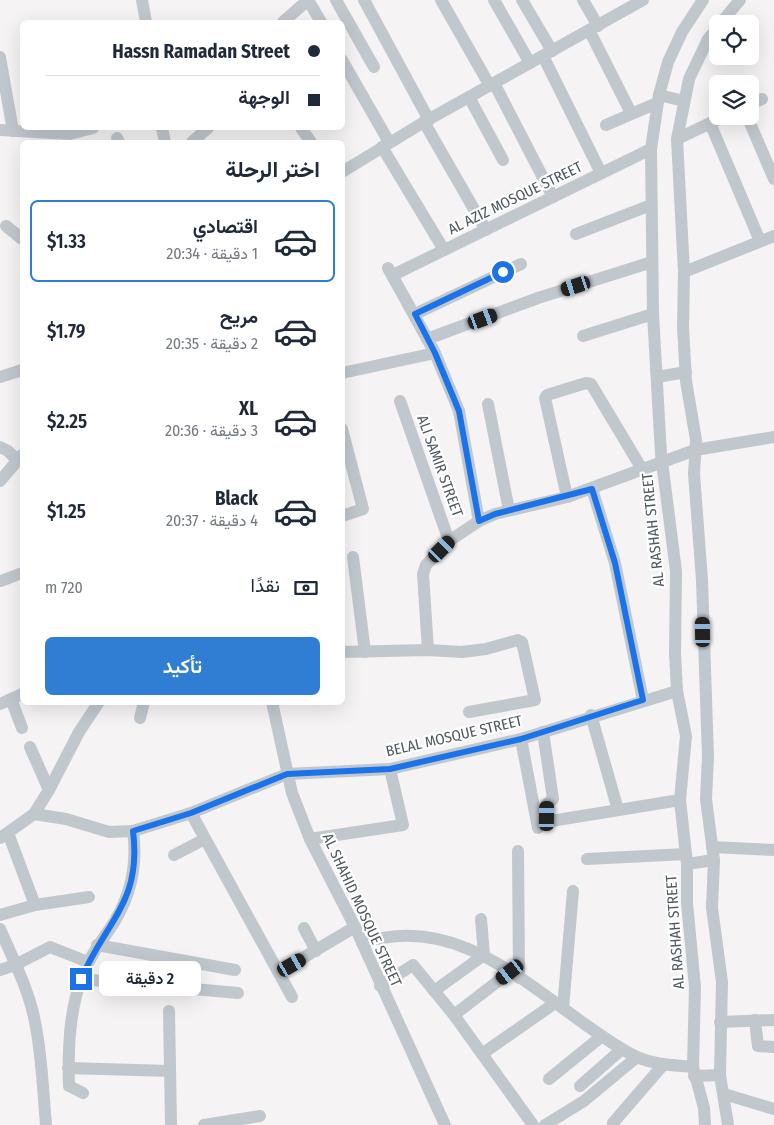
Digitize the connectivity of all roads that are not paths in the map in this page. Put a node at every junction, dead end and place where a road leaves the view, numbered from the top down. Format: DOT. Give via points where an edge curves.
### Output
graph roads {
  1 [pos="142,0"];
  2 [pos="308,0"];
  3 [pos="336,0"];
  4 [pos="364,0"];
  5 [pos="441,0"];
  6 [pos="494,0"];
  7 [pos="522,0"];
  8 [pos="583,0"];
  9 [pos="643,0"];
  10 [pos="703,0"];
  11 [pos="740,0"];
  12 [pos="728,15"];
  13 [pos="146,20"];
  14 [pos="285,20"];
  15 [pos="320,20"];
  16 [pos="593,28"];
  17 [pos="709,38"];
  18 [pos="547,54"];
  19 [pos="0,58"];
  20 [pos="530,63"];
  21 [pos="345,66"];
  22 [pos="374,67"];
  23 [pos="492,85"];
  24 [pos="469,97"];
  25 [pos="660,98"];
  26 [pos="680,100"];
  27 [pos="631,113"];
  28 [pos="426,121"];
  29 [pos="709,123"];
  30 [pos="711,125"];
  31 [pos="751,125"];
  32 [pos="606,126"];
  33 [pos="85,130"];
  34 [pos="206,130"];
  35 [pos="302,130"];
  36 [pos="6,131"];
  37 [pos="677,139"];
  38 [pos="194,140"];
  39 [pos="309,140"];
  40 [pos="386,145"];
  41 [pos="651,149"];
  42 [pos="503,160"];
  43 [pos="345,170"];
  44 [pos="602,173"];
  45 [pos="774,179"];
  46 [pos="553,197"];
  47 [pos="652,205"];
  48 [pos="6,226"];
  49 [pos="486,230"];
  50 [pos="576,234"];
  51 [pos="774,236"];
  52 [pos="20,237"];
  53 [pos="760,241"];
  54 [pos="444,250"];
  55 [pos="652,262"];
  56 [pos="521,264"];
  57 [pos="684,272"];
  58 [pos="415,314"];
  59 [pos="653,314"];
  60 [pos="583,336"];
  61 [pos="428,339"];
  62 [pos="435,353"];
  63 [pos="20,371"];
  64 [pos="345,372"];
  65 [pos="671,374"];
  66 [pos="0,377"];
  67 [pos="400,402"];
  68 [pos="488,404"];
  69 [pos="774,437"];
  70 [pos="345,440"];
  71 [pos="0,447"];
  72 [pos="691,451"];
  73 [pos="20,458"];
  74 [pos="666,460"];
  75 [pos="642,469"];
  76 [pos="0,481"];
  77 [pos="592,489"];
  78 [pos="567,497"];
  79 [pos="509,510"];
  80 [pos="345,515"];
  81 [pos="479,521"];
  82 [pos="450,541"];
  83 [pos="353,557"];
  84 [pos="20,574"];
  85 [pos="0,580"];
  86 [pos="428,650"];
  87 [pos="345,652"];
  88 [pos="365,652"];
  89 [pos="677,691"];
  90 [pos="11,699"];
  91 [pos="643,700"];
  92 [pos="97,705"];
  93 [pos="143,705"];
  94 [pos="273,705"];
  95 [pos="469,712"];
  96 [pos="591,715"];
  97 [pos="140,718"];
  98 [pos="22,728"];
  99 [pos="543,732"];
  100 [pos="521,739"];
  101 [pos="30,747"];
  102 [pos="390,769"];
  103 [pos="287,774"];
  104 [pos="49,790"];
  105 [pos="680,800"];
  106 [pos="618,810"];
  107 [pos="191,813"];
  108 [pos="34,814"];
  109 [pos="538,828"];
  110 [pos="133,831"];
  111 [pos="2,836"];
  112 [pos="205,839"];
  113 [pos="310,839"];
  114 [pos="712,846"];
  115 [pos="774,850"];
  116 [pos="518,851"];
  117 [pos="174,856"];
  118 [pos="587,859"];
  119 [pos="689,860"];
  120 [pos="711,860"];
  121 [pos="572,891"];
  122 [pos="90,898"];
  123 [pos="35,905"];
  124 [pos="0,916"];
  125 [pos="481,919"];
  126 [pos="304,928"];
  127 [pos="355,928"];
  128 [pos="0,929"];
  129 [pos="362,943"];
  130 [pos="97,946"];
  131 [pos="316,950"];
  132 [pos="484,955"];
  133 [pos="88,962"];
  134 [pos="15,965"];
  135 [pos="0,970"];
  136 [pos="235,970"];
  137 [pos="279,972"];
  138 [pos="514,975"];
  139 [pos="81,979"];
  140 [pos="380,986"];
  141 [pos="434,991"];
  142 [pos="238,993"];
  143 [pos="292,996"];
  144 [pos="559,1006"];
  145 [pos="169,1011"];
  146 [pos="454,1015"];
  147 [pos="755,1020"];
  148 [pos="774,1020"];
  149 [pos="720,1022"];
  150 [pos="602,1036"];
  151 [pos="774,1047"];
  152 [pos="622,1049"];
  153 [pos="482,1054"];
  154 [pos="637,1057"];
  155 [pos="663,1065"];
  156 [pos="68,1068"];
  157 [pos="170,1071"];
  158 [pos="704,1074"];
  159 [pos="549,1079"];
  160 [pos="580,1086"];
  161 [pos="83,1092"];
  162 [pos="724,1094"];
  163 [pos="774,1109"];
  164 [pos="260,1116"];
  165 [pos="613,1123"];
  166 [pos="46,1125"];
  167 [pos="170,1125"];
  168 [pos="204,1125"];
  169 [pos="445,1125"];
  170 [pos="533,1125"];
  171 [pos="545,1125"];
  172 [pos="705,1125"];
  173 [pos="728,1125"];
  1 -- 13 [label="street"];
  2 -- 14 [label="street"];
  2 -- 15 [label="street"];
  3 -- 22 [label="street"];
  4 -- 28 [label="street"];
  5 -- 23 [label="street"];
  6 -- 20 [label="street"];
  7 -- 18 [label="street"];
  8 -- 16 [label="street"];
  9 -- 16 [label="street"];
  10 -- 25 [label="street, AL RASHAH STREET" via="682,32 668,62"];
  11 -- 12 [label="street"];
  16 -- 18 [label="street"];
  16 -- 27 [label="street"];
  17 -- 26 [label="street, AL RASHAH STREET"];
  18 -- 20 [label="street"];
  18 -- 44 [label="street"];
  19 -- 36 [label="street"];
  20 -- 23 [label="street"];
  21 -- 40 [label="street"];
  23 -- 24 [label="street"];
  23 -- 46 [label="street"];
  24 -- 28 [label="street"];
  24 -- 42 [label="street"];
  25 -- 26 [label="street"];
  25 -- 27 [label="street"];
  25 -- 41 [label="street, AL RASHAH STREET"];
  26 -- 37 [label="street, AL RASHAH STREET"];
  27 -- 32 [label="street"];
  28 -- 40 [label="street"];
  28 -- 49 [label="street"];
  29 -- 37 [label="street"];
  30 -- 53 [label="street"];
  31 -- 45 [label="street"];
  33 -- 36 [label="street" via="70,134"];
  34 -- 38 [label="street"];
  35 -- 39 [label="street"];
  37 -- 57 [label="street, AL RASHAH STREET"];
  40 -- 43 [label="street"];
  40 -- 54 [label="street"];
  41 -- 44 [label="street, AL AZIZ MOSQUE STREET"];
  41 -- 47 [label="street, AL RASHAH STREET"];
  44 -- 46 [label="street, AL AZIZ MOSQUE STREET"];
  46 -- 49 [label="street, AL AZIZ MOSQUE STREET"];
  47 -- 50 [label="street"];
  47 -- 55 [label="street, AL RASHAH STREET"];
  48 -- 52 [label="street"];
  49 -- 54 [label="street, AL AZIZ MOSQUE STREET"];
  51 -- 53 [label="street"];
  53 -- 57 [label="street"];
  54 -- 58 [label="street, AL AZIZ MOSQUE STREET" via="390,272"];
  55 -- 59 [label="street, AL RASHAH STREET"];
  55 -- 61 [label="street" via="538,298"];
  56 -- 58 [label="street"];
  57 -- 65 [label="street, AL RASHAH STREET" via="683,327"];
  58 -- 61 [label="street"];
  59 -- 60 [label="street"];
  59 -- 65 [label="street, AL RASHAH STREET"];
  61 -- 62 [label="street"];
  62 -- 64 [label="street"];
  62 -- 81 [label="street" via="459,411"];
  63 -- 66 [label="street"];
  65 -- 72 [label="street, AL RASHAH STREET" via="688,400 695,429"];
  65 -- 74 [label="street, AL RASHAH STREET"];
  67 -- 82 [label="street, ALI SAMIR STREET"];
  68 -- 79 [label="street"];
  69 -- 72 [label="street"];
  70 -- 80 [label="street" via="363,507 361,511"];
  71 -- 73 [label="street"];
  72 -- 74 [label="street"];
  72 -- 114 [label="street, AL RASHAH STREET" via="702,580 708,757 706,799"];
  73 -- 76 [label="street"];
  74 -- 75 [label="street"];
  74 -- 89 [label="street, AL RASHAH STREET" via="676,571"];
  75 -- 77 [label="street"];
  75 -- 78 [label="street" via="591,384 547,395 545,398"];
  77 -- 78 [label="street"];
  77 -- 91 [label="street" via="615,563"];
  78 -- 79 [label="street"];
  79 -- 81 [label="street"];
  81 -- 82 [label="street"];
  82 -- 86 [label="street" via="422,574"];
  83 -- 88 [label="street"];
  84 -- 85 [label="street"];
  86 -- 88 [label="street"];
  86 -- 95 [label="street" via="462,652 518,640 522,642 534,700"];
  87 -- 88 [label="street"];
  89 -- 91 [label="street, BELAL MOSQUE STREET"];
  89 -- 105 [label="street, AL RASHAH STREET" via="686,736"];
  90 -- 98 [label="street"];
  91 -- 96 [label="street, BELAL MOSQUE STREET"];
  92 -- 104 [label="street"];
  93 -- 97 [label="street"];
  94 -- 103 [label="street, AL SHAHID MOSQUE STREET"];
  96 -- 99 [label="street, BELAL MOSQUE STREET"];
  96 -- 106 [label="street"];
  99 -- 100 [label="street, BELAL MOSQUE STREET"];
  99 -- 106 [label="street" via="553,799 547,804 547,816 552,821"];
  100 -- 102 [label="street, BELAL MOSQUE STREET"];
  100 -- 109 [label="street"];
  101 -- 104 [label="street"];
  102 -- 103 [label="street, BELAL MOSQUE STREET"];
  102 -- 113 [label="street" via="403,825"];
  103 -- 107 [label="street, BELAL MOSQUE STREET"];
  103 -- 113 [label="street, AL SHAHID MOSQUE STREET"];
  104 -- 108 [label="street"];
  105 -- 106 [label="street"];
  105 -- 119 [label="street, AL RASHAH STREET"];
  107 -- 110 [label="street, BELAL MOSQUE STREET"];
  107 -- 112 [label="street"];
  108 -- 110 [label="street, BELAL MOSQUE STREET" via="66,819 109,832"];
  108 -- 111 [label="street"];
  110 -- 130 [label="street" via="135,865 132,882 119,915"];
  111 -- 123 [label="street"];
  112 -- 117 [label="street"];
  112 -- 137 [label="street"];
  113 -- 127 [label="street, AL SHAHID MOSQUE STREET"];
  114 -- 115 [label="street"];
  114 -- 120 [label="street, AL RASHAH STREET"];
  116 -- 138 [label="street"];
  118 -- 119 [label="street"];
  119 -- 120 [label="street"];
  119 -- 158 [label="street, AL RASHAH STREET" via="687,903"];
  120 -- 149 [label="street, AL RASHAH STREET" via="712,908 720,958"];
  121 -- 144 [label="street"];
  122 -- 123 [label="street"];
  123 -- 124 [label="street"];
  125 -- 132 [label="street"];
  126 -- 131 [label="street"];
  127 -- 129 [label="street, AL SHAHID MOSQUE STREET"];
  127 -- 131 [label="street"];
  128 -- 134 [label="street"];
  129 -- 132 [label="street" via="399,934 418,934 454,942"];
  129 -- 140 [label="street, AL SHAHID MOSQUE STREET"];
  130 -- 133 [label="street"];
  130 -- 136 [label="street"];
  131 -- 137 [label="street"];
  132 -- 138 [label="street"];
  132 -- 141 [label="street"];
  133 -- 134 [label="street" via="50,947"];
  133 -- 139 [label="street"];
  134 -- 135 [label="street"];
  134 -- 166 [label="street" via="35,1020"];
  137 -- 143 [label="street"];
  138 -- 144 [label="street"];
  138 -- 146 [label="street"];
  139 -- 142 [label="street"];
  139 -- 156 [label="street" via="72,1013"];
  140 -- 141 [label="street" via="412,964"];
  140 -- 169 [label="street, AL SHAHID MOSQUE STREET"];
  141 -- 146 [label="street"];
  144 -- 150 [label="street"];
  144 -- 153 [label="street"];
  145 -- 157 [label="street"];
  146 -- 153 [label="street"];
  147 -- 148 [label="street"];
  147 -- 149 [label="street"];
  147 -- 151 [label="street" via="757,1045 760,1048"];
  149 -- 158 [label="street, AL RASHAH STREET"];
  150 -- 152 [label="street"];
  150 -- 159 [label="street"];
  152 -- 154 [label="street"];
  152 -- 160 [label="street"];
  153 -- 170 [label="street"];
  154 -- 155 [label="street"];
  154 -- 171 [label="street" via="584,1100"];
  155 -- 158 [label="street"];
  155 -- 165 [label="street"];
  156 -- 157 [label="street"];
  156 -- 161 [label="street" via="69,1087"];
  157 -- 167 [label="street"];
  158 -- 162 [label="street, AL RASHAH STREET"];
  158 -- 172 [label="street, AL RASHAH STREET"];
  162 -- 163 [label="street"];
  162 -- 173 [label="street, AL RASHAH STREET"];
  164 -- 168 [label="street"];
}
